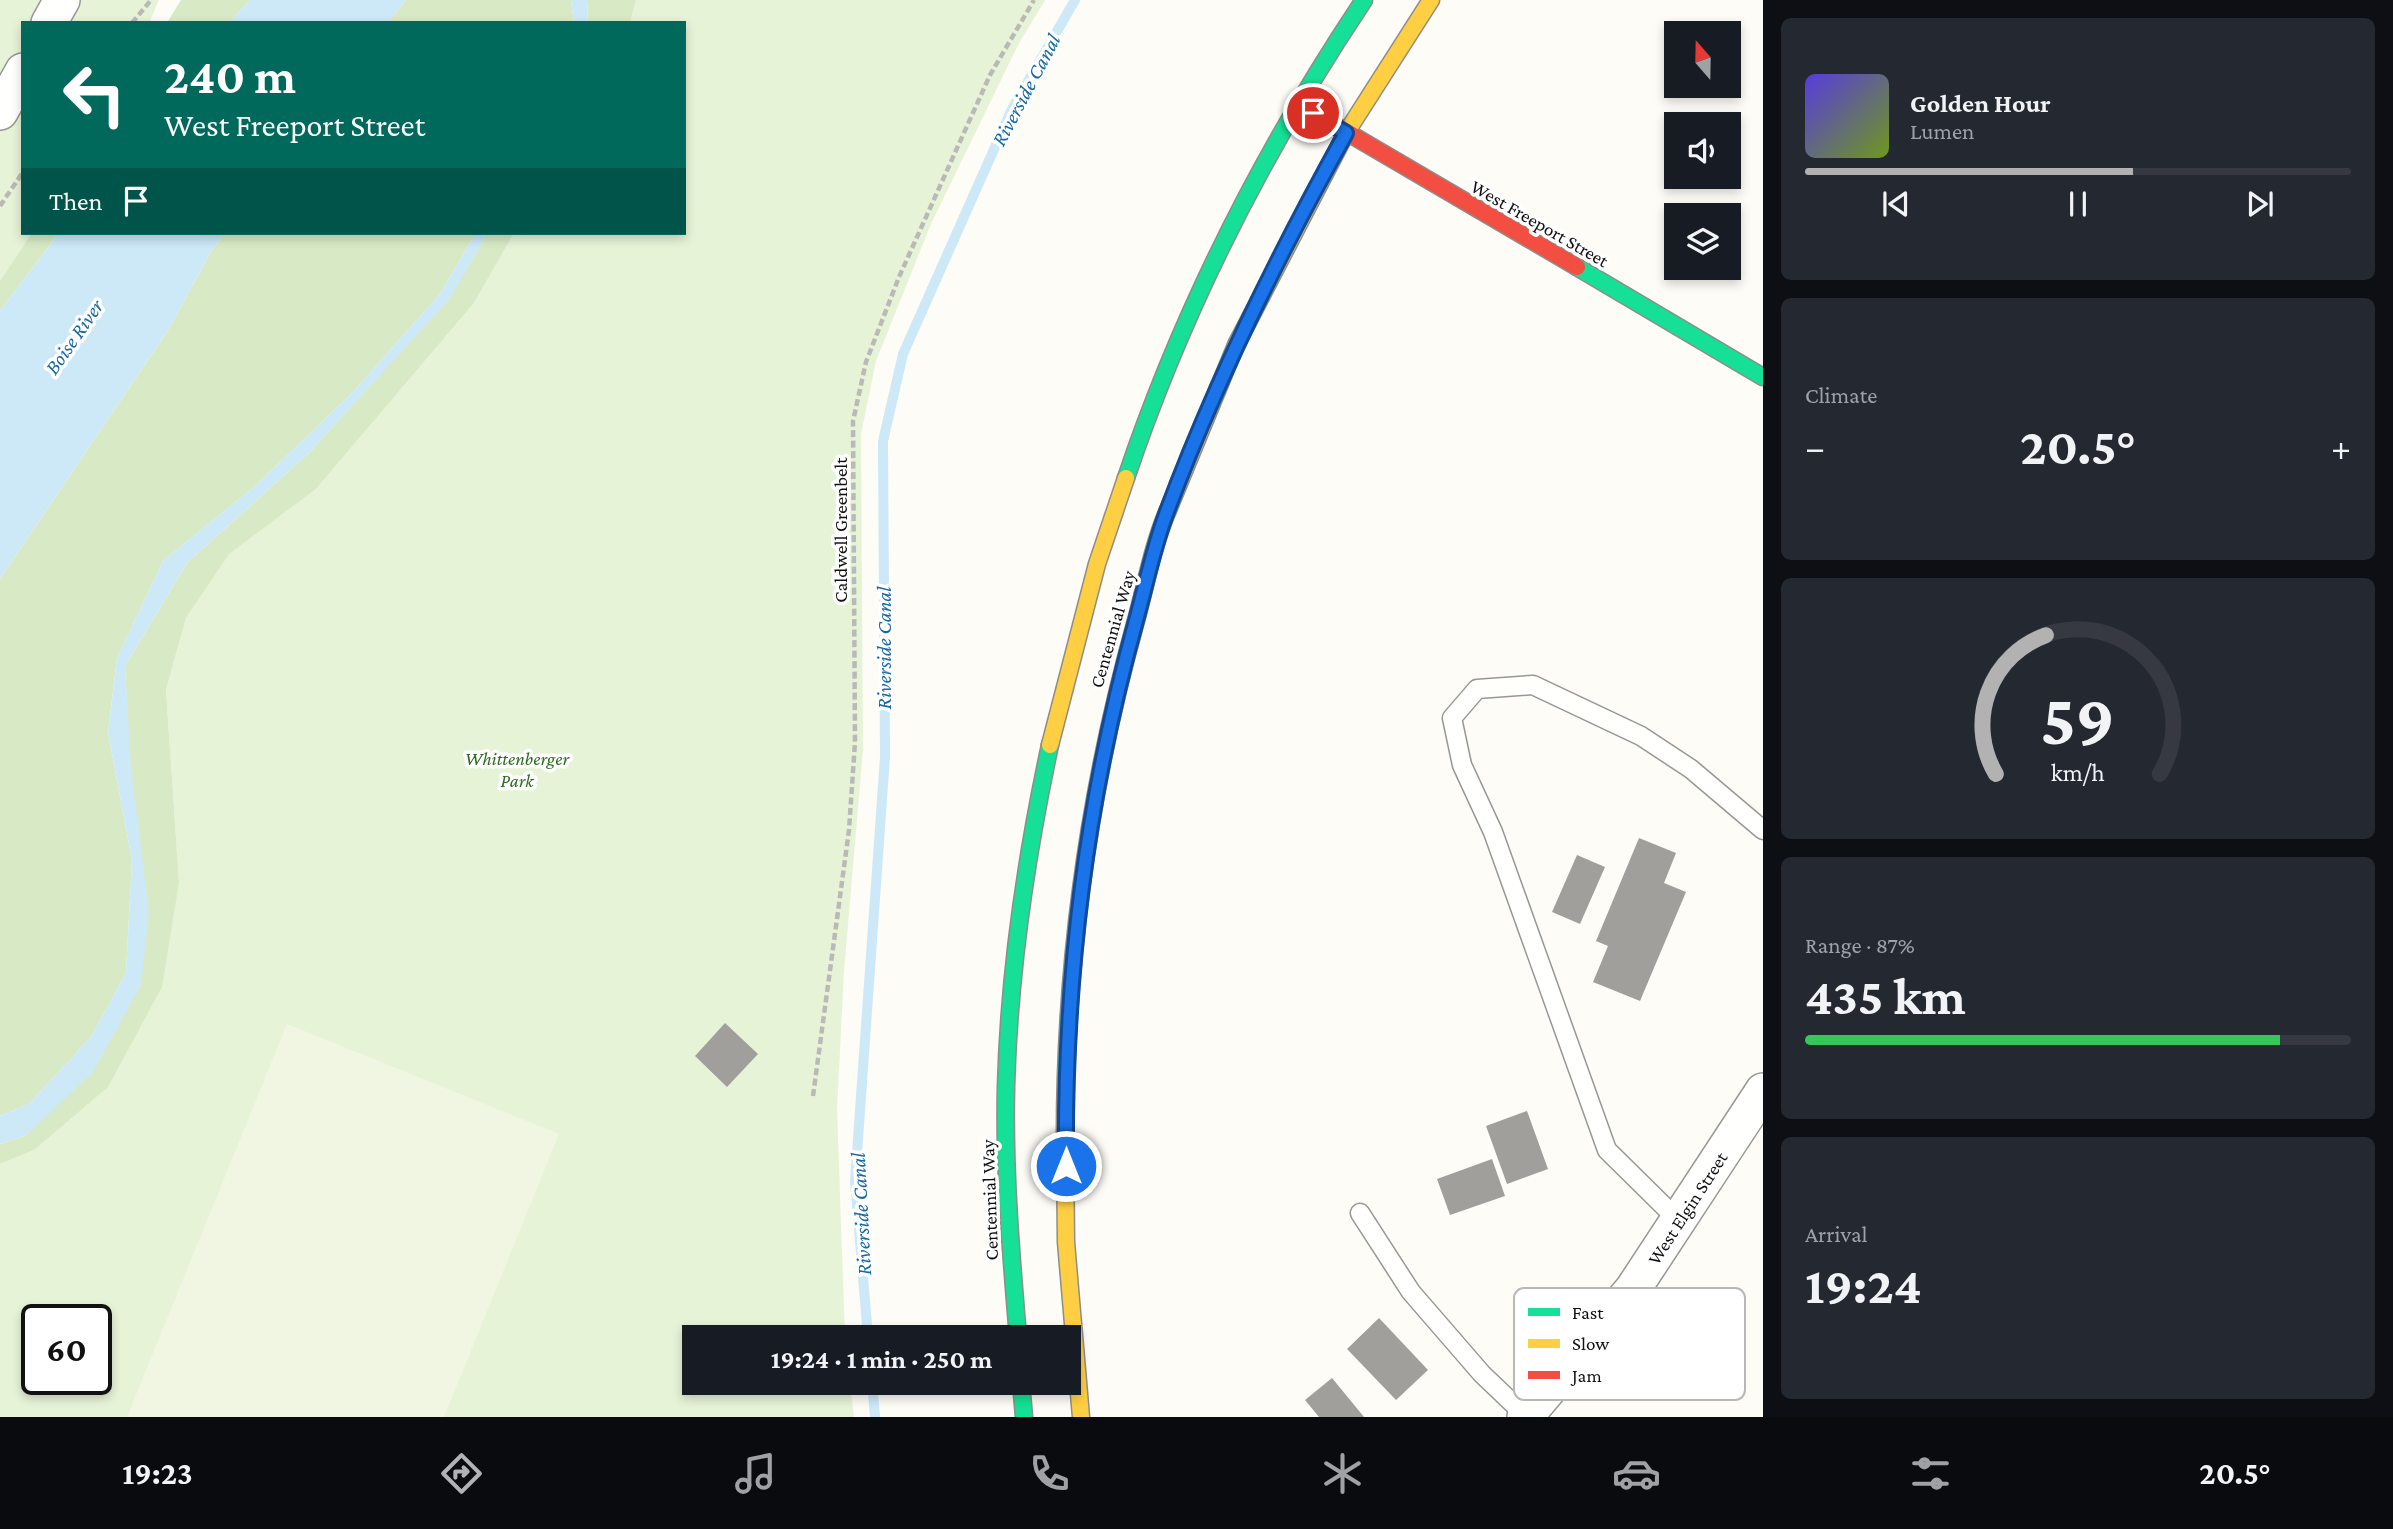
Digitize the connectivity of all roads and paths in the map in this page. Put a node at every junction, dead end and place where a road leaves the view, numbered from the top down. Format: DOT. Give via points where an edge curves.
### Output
graph roads {
  1 [pos="62,0"];
  2 [pos="151,0"];
  3 [pos="1034,0"];
  4 [pos="1364,0"];
  5 [pos="1431,0"];
  6 [pos="50,21"];
  7 [pos="134,21"];
  8 [pos="21,75"];
  9 [pos="1297,103"];
  10 [pos="0,112"];
  11 [pos="1346,133"];
  12 [pos="21,175"];
  13 [pos="0,206"];
  14 [pos="1763,377"];
  15 [pos="1763,830"];
  16 [pos="1763,1091"];
  17 [pos="813,1096"];
  18 [pos="1360,1213"];
  19 [pos="1678,1220"];
  20 [pos="1634,1288"];
  21 [pos="1016,1325"];
  22 [pos="1022,1395"];
  23 [pos="1539,1400"];
  24 [pos="1525,1416"];
  25 [pos="1024,1417"];
  26 [pos="1081,1417"];
  1 -- 6 [label="street"];
  2 -- 7 [label="path"];
  3 -- 17 [label="path, Caldwell Greenbelt" via="990,75 899,277 866,362 853,421 855,742 849,830"];
  4 -- 9 [label="main road, Centennial Way"];
  5 -- 11 [label="main road, Centennial Way"];
  8 -- 10 [label="street"];
  9 -- 11 [label="main road, West Freeport Street"];
  9 -- 21 [label="main road, Centennial Way" via="1182,330 1116,503 1059,700 1025,875 1007,1055 1009,1227"];
  11 -- 14 [label="main road, West Freeport Street"];
  11 -- 26 [label="main road, Centennial Way" via="1236,345 1164,519 1111,711 1079,891 1065,1066 1066,1242"];
  12 -- 13 [label="path"];
  15 -- 19 [label="lane" via="1691,769 1640,736 1532,685 1476,689 1452,718 1462,765 1493,832 1607,1150"];
  16 -- 19 [label="street, West Elgin Street"];
  18 -- 24 [label="lane" via="1411,1293"];
  19 -- 20 [label="street, West Elgin Street"];
  22 -- 25 [label="main road"];
  23 -- 24 [label="street, West Elgin Street"];
}
